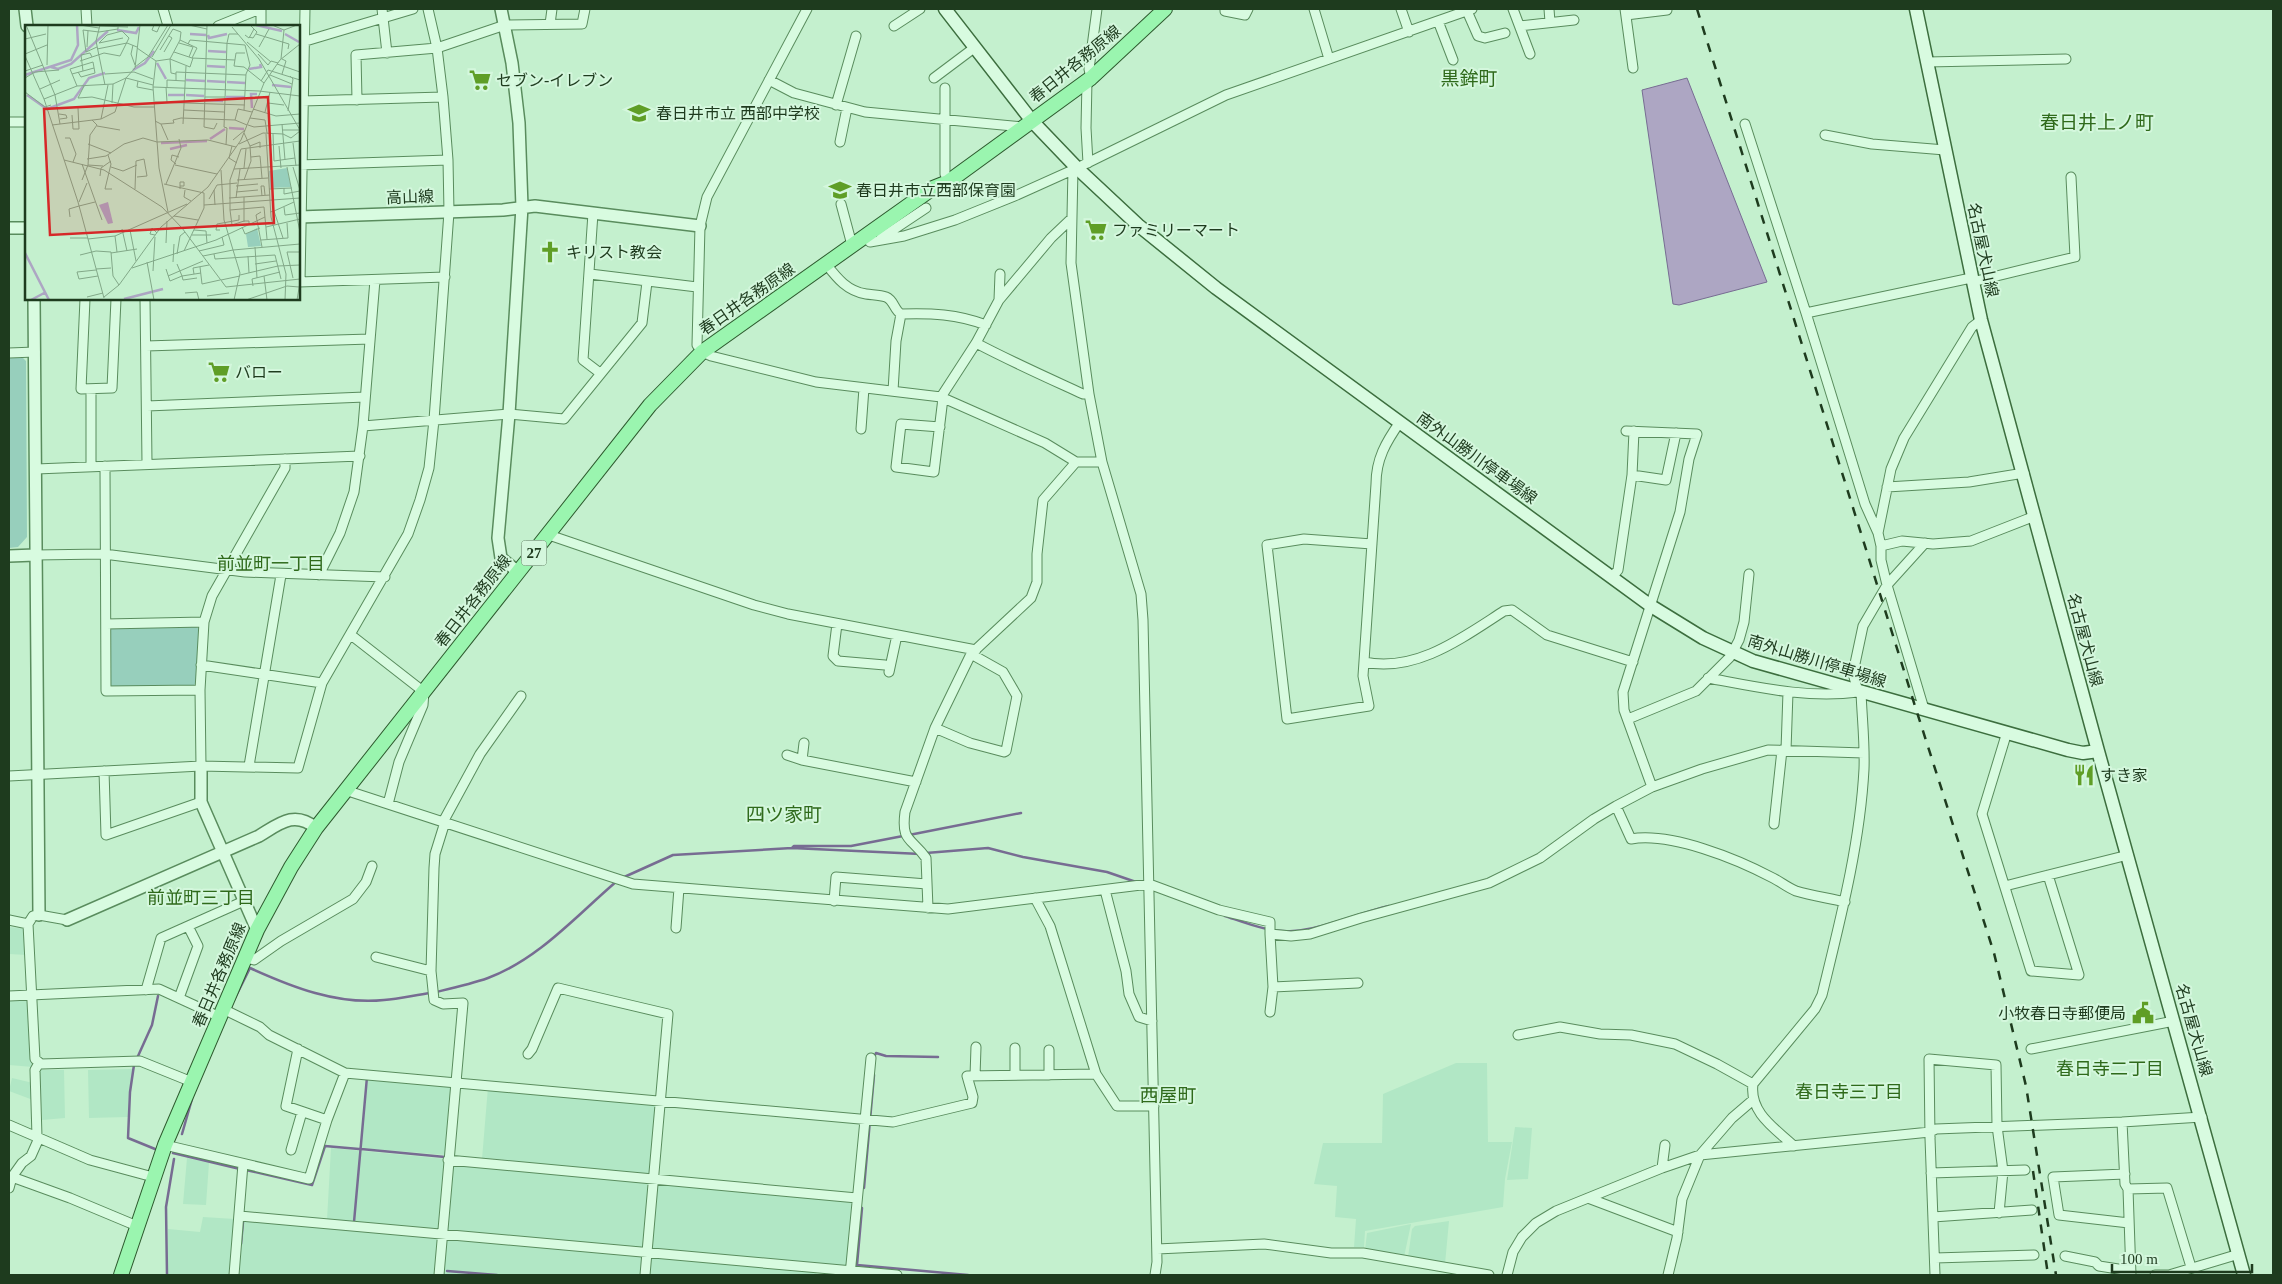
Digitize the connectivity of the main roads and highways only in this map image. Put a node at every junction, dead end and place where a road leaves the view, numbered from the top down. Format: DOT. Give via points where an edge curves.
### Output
graph roads {
  1 [pos="945,9"];
  2 [pos="1165,9"];
  3 [pos="1916,9"];
  4 [pos="1028,124"];
  5 [pos="2098,751"];
  6 [pos="2244,1274"];
  7 [pos="121,1275"];
  1 -- 4 [label="main road, 南外山勝川停車場線"];
  2 -- 4 [label="main road, 春日井各務原線 / 27" via="1089,79"];
  3 -- 5 [label="main road, 名古屋犬山線" via="1981,320"];
  4 -- 5 [label="main road, 南外山勝川停車場線" via="1079,166 1135,222 1216,288 1651,606 1703,638 1753,661 1860,692 2068,750"];
  4 -- 7 [label="main road, 春日井各務原線 / 27" via="948,182 933,188 871,238 852,245 702,352 650,405 345,790 316,828 257,930 165,1145"];
  5 -- 6 [label="main road, 名古屋犬山線"];
}
